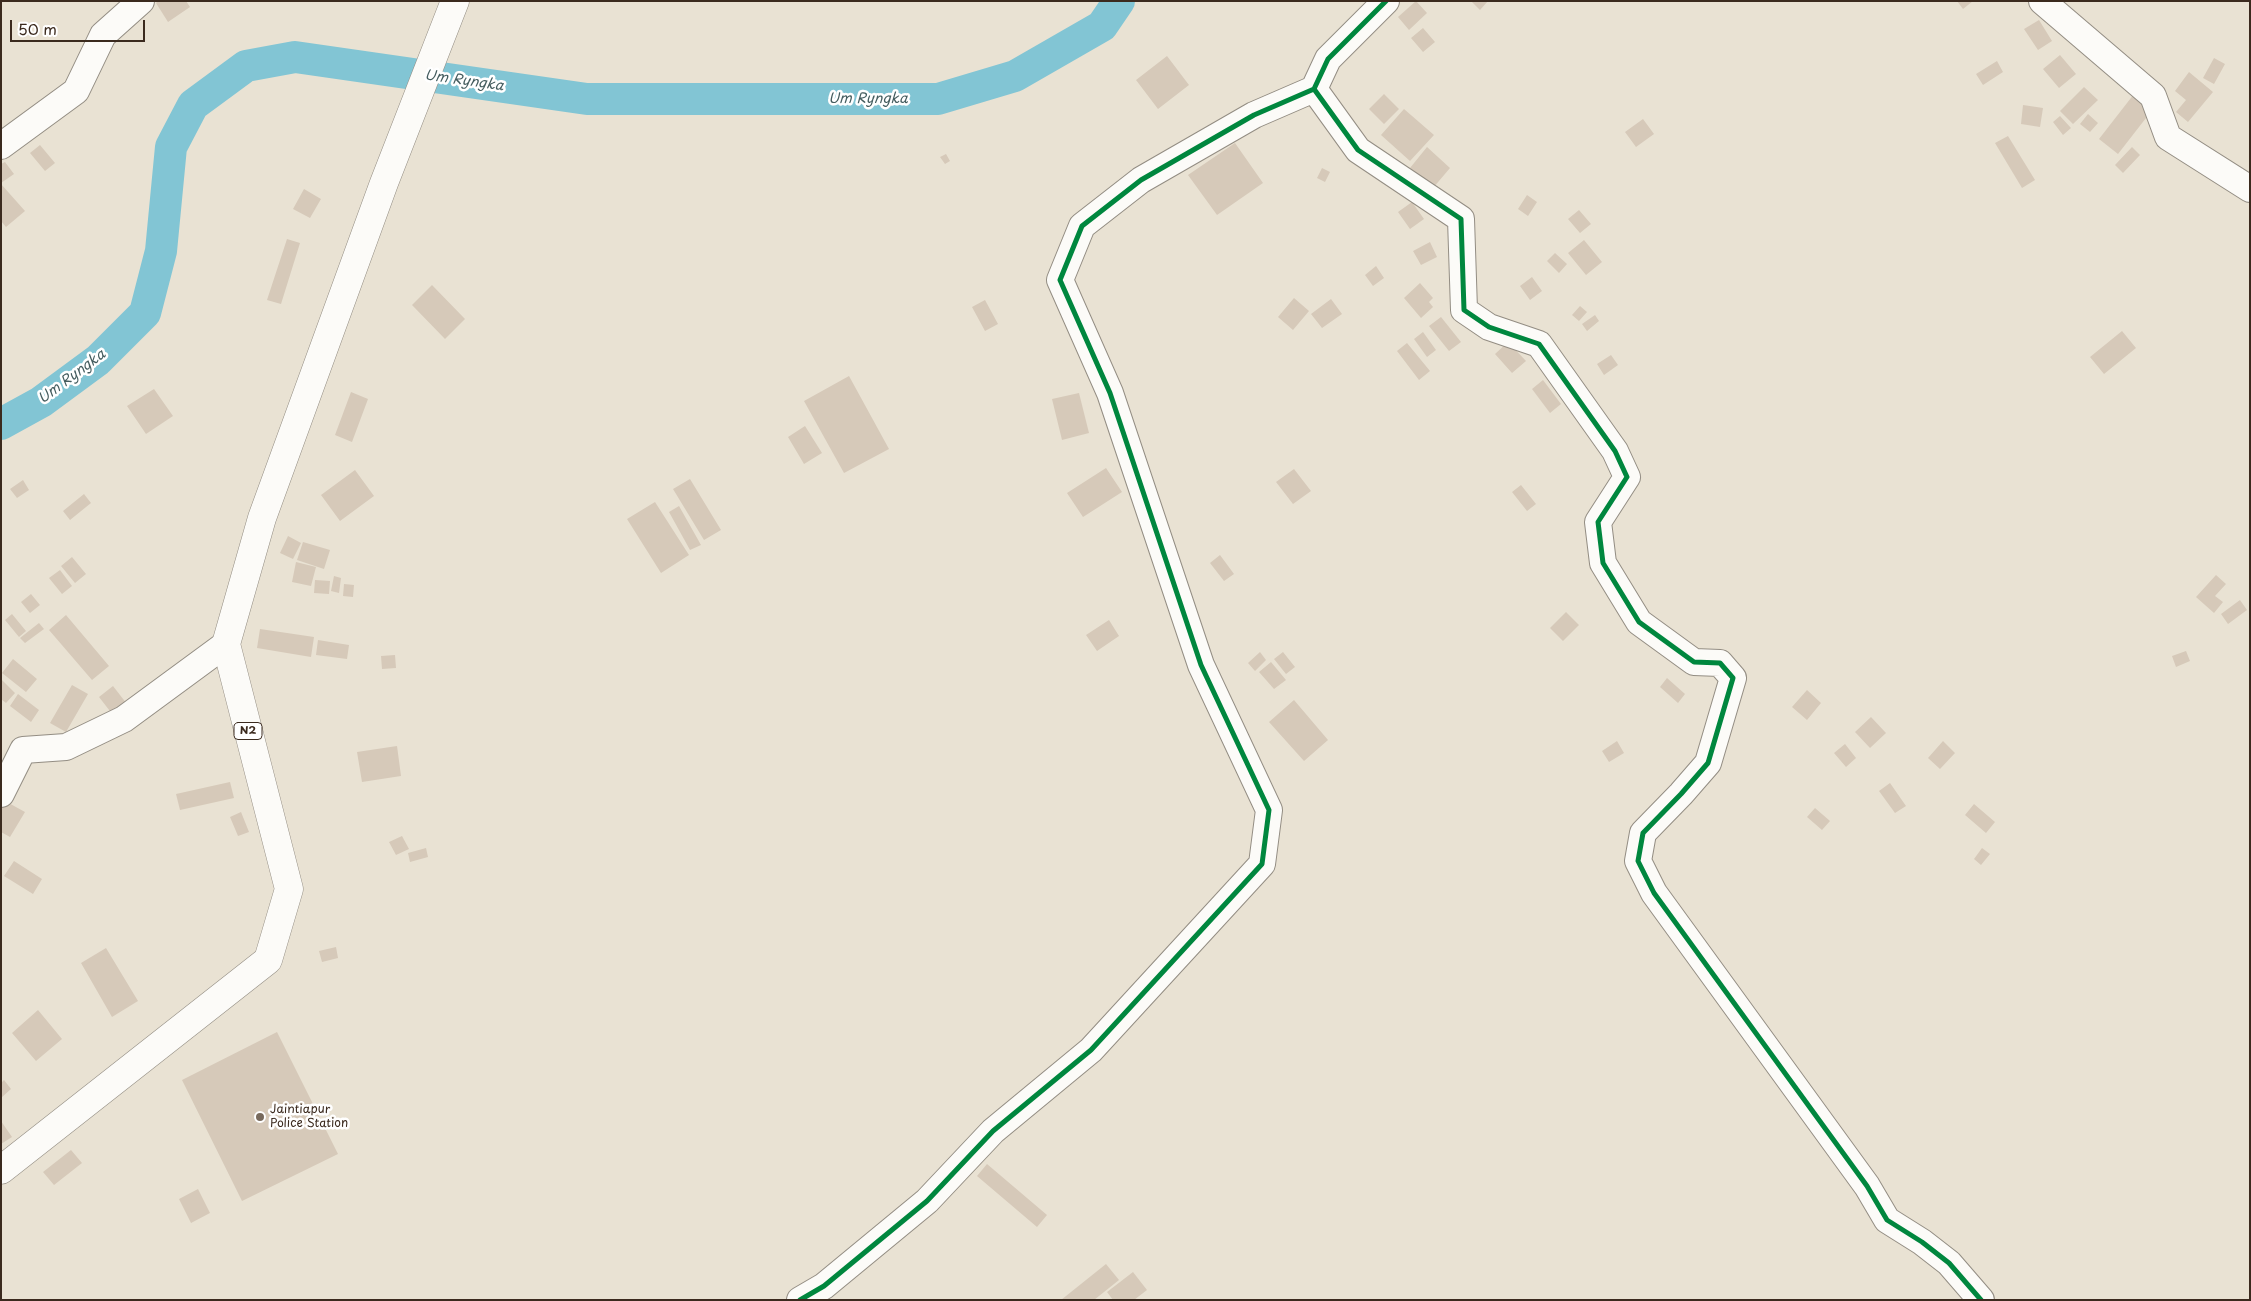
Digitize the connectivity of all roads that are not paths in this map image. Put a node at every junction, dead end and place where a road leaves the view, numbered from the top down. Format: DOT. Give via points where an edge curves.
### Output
graph roads {
  1 [pos="141,1"];
  2 [pos="455,1"];
  3 [pos="1386,1"];
  4 [pos="2042,1"];
  5 [pos="1314,89"];
  6 [pos="1,146"];
  7 [pos="2250,189"];
  8 [pos="226,644"];
  9 [pos="1,794"];
  10 [pos="1,1170"];
  11 [pos="800,1300"];
  12 [pos="1981,1300"];
  1 -- 6 [label="street" via="103,34 76,91"];
  2 -- 8 [label="highway" via="384,183 262,518"];
  3 -- 5 [label="street" via="1328,59"];
  4 -- 7 [label="street" via="2153,96 2168,137"];
  5 -- 11 [label="street" via="1254,115 1141,180 1082,226 1060,280 1110,393 1201,665 1269,810 1262,864 1091,1050 993,1131 927,1201 824,1286"];
  5 -- 12 [label="street" via="1358,150 1461,219 1464,310 1489,327 1538,344 1615,451 1627,477 1598,522 1603,563 1639,622 1694,662 1720,663 1733,678 1708,763 1643,833 1638,861 1654,893 1867,1186 1887,1220 1949,1264"];
  8 -- 9 [label="street" via="124,719 66,747 23,750"];
  8 -- 10 [label="highway, N2" via="289,889 268,960"];
}
